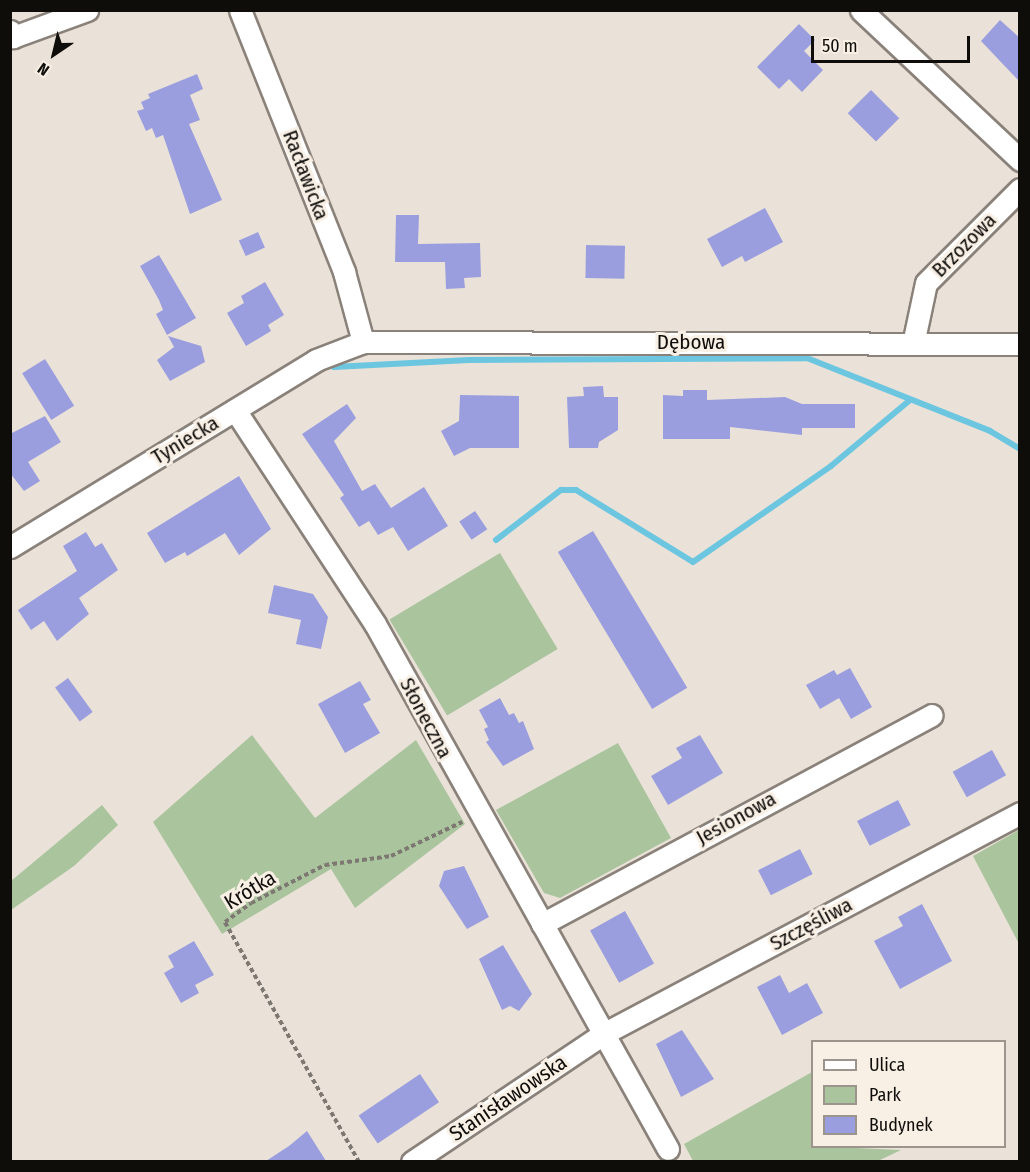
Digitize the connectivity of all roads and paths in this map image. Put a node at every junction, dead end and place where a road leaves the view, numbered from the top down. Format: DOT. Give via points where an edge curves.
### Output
graph roads {
  1 [pos="87,10"];
  2 [pos="240,10"];
  3 [pos="861,10"];
  4 [pos="12,34"];
  5 [pos="1020,160"];
  6 [pos="1020,189"];
  7 [pos="363,342"];
  8 [pos="913,344"];
  9 [pos="1020,344"];
  10 [pos="235,410"];
  11 [pos="10,546"];
  12 [pos="931,715"];
  13 [pos="477,813"];
  14 [pos="1020,813"];
  15 [pos="542,924"];
  16 [pos="603,1034"];
  17 [pos="668,1149"];
  18 [pos="359,1161"];
  19 [pos="412,1161"];
  1 -- 4 [label="street"];
  2 -- 7 [label="street, Racławicka" via="344,272"];
  3 -- 5 [label="street"];
  6 -- 8 [label="street, Brzozowa" via="927,283"];
  7 -- 8 [label="street, Dębowa"];
  7 -- 10 [label="street, Tyniecka" via="316,360"];
  8 -- 9 [label="street, Dębowa"];
  10 -- 11 [label="street, Tyniecka"];
  10 -- 13 [label="street, Słoneczna" via="375,624"];
  12 -- 15 [label="street, Jesionowa"];
  13 -- 15 [label="street, Słoneczna"];
  13 -- 18 [label="path, Krótka" via="442,836 391,856 325,865 250,903 225,922"];
  14 -- 16 [label="street, Szczęśliwa"];
  15 -- 16 [label="street, Słoneczna"];
  16 -- 17 [label="street, Słoneczna"];
  16 -- 19 [label="street, Stanisławowska"];
}
